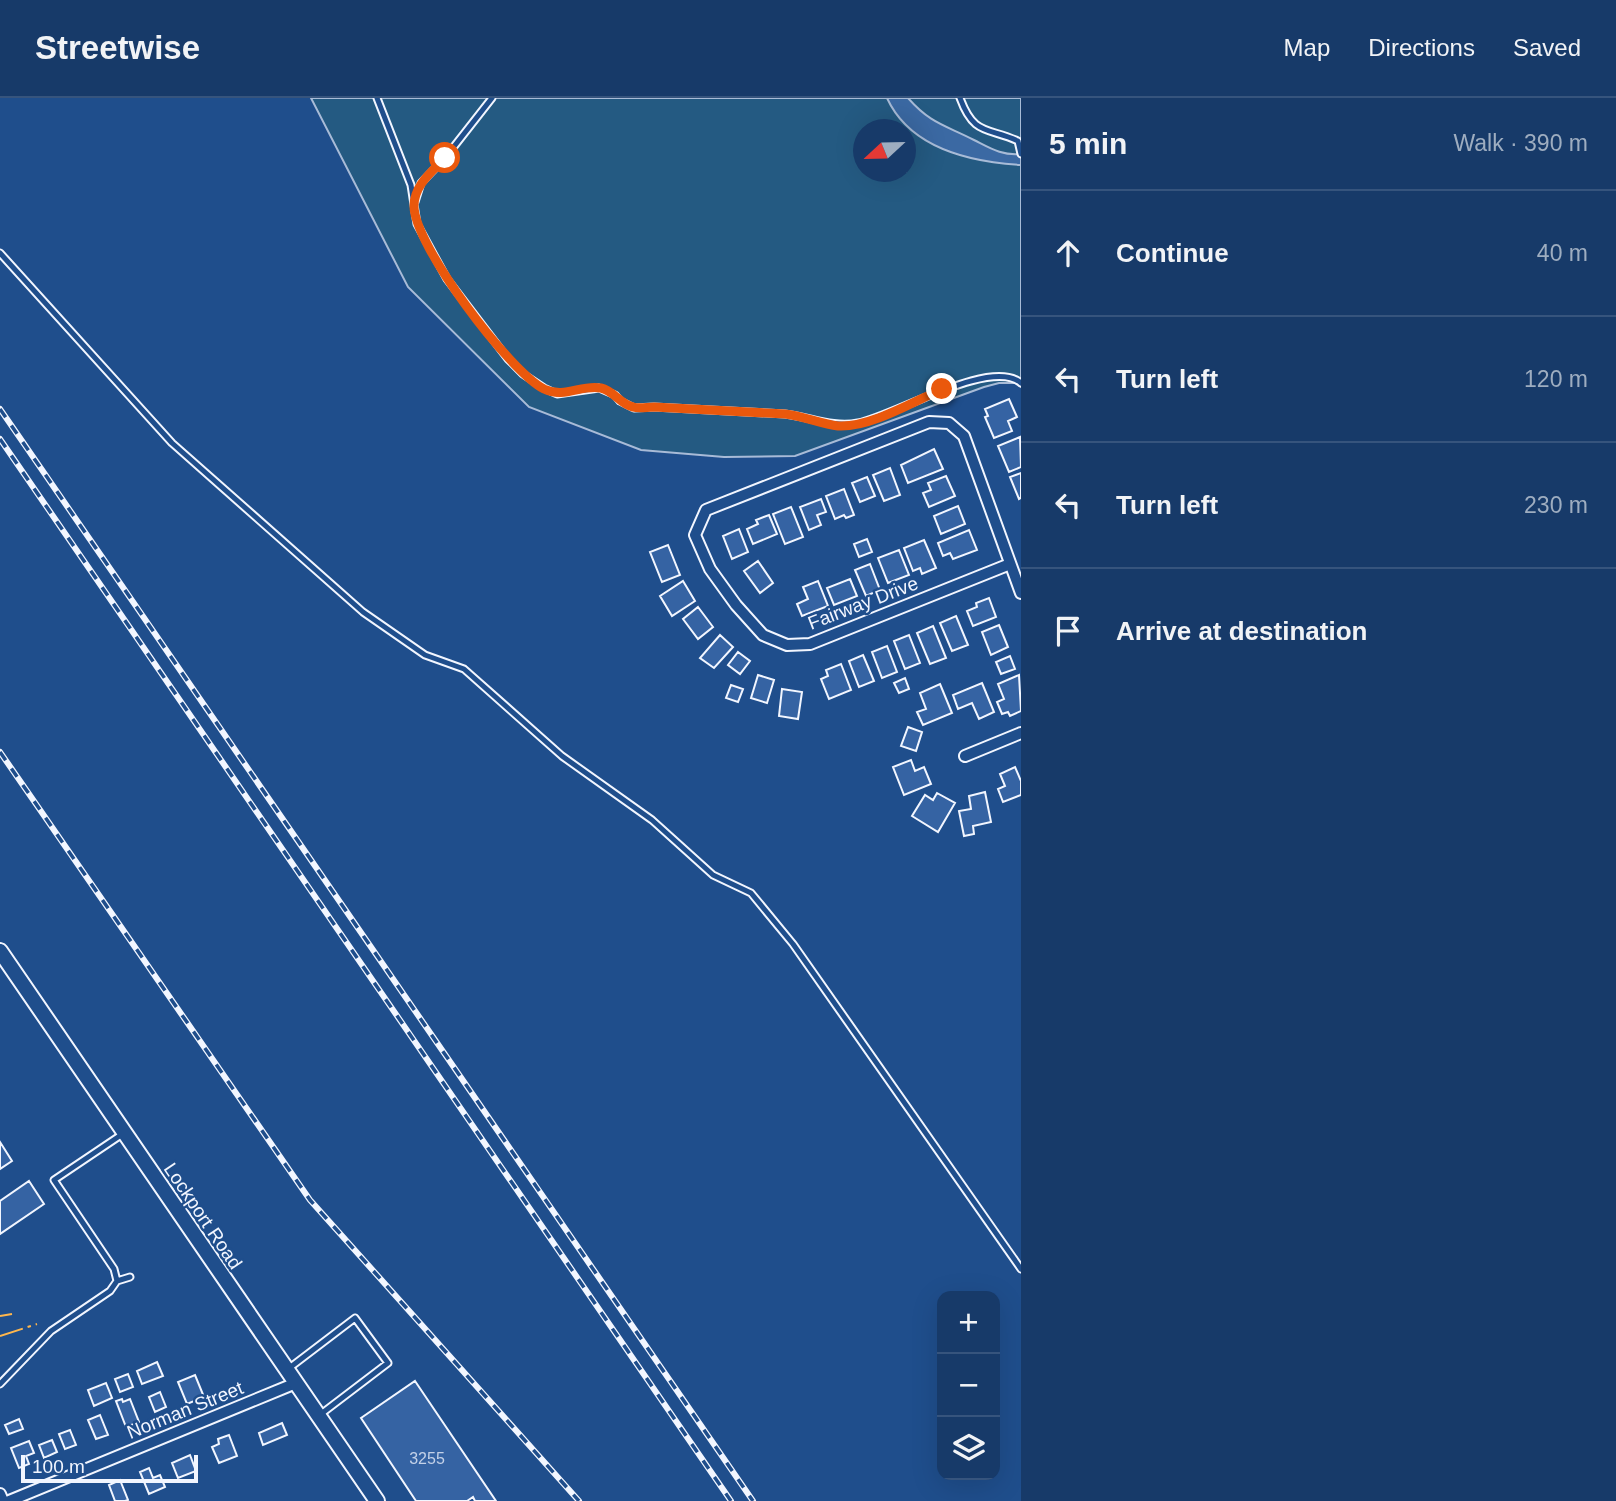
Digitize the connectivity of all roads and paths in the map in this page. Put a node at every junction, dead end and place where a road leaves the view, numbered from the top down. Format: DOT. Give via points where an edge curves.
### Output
graph roads {
  1 [pos="377,98"];
  2 [pos="492,98"];
  3 [pos="960,98"];
  4 [pos="1019,145"];
  5 [pos="1021,154"];
  6 [pos="406,174"];
  7 [pos="421,183"];
  8 [pos="414,205"];
  9 [pos="0,253"];
  10 [pos="1021,383"];
  11 [pos="1010,564"];
  12 [pos="1021,593"];
  13 [pos="1021,733"];
  14 [pos="965,756"];
  15 [pos="0,951"];
  16 [pos="124,1133"];
  17 [pos="1021,1269"];
  18 [pos="130,1277"];
  19 [pos="117,1280"];
  20 [pos="286,1370"];
  21 [pos="296,1383"];
  22 [pos="0,1384"];
  23 [pos="318,1416"];
  24 [pos="0,1494"];
  25 [pos="3,1501"];
  26 [pos="9,1501"];
  27 [pos="377,1501"];
  1 -- 6 [label="lane"];
  2 -- 7 [label="lane"];
  3 -- 4 [label="lane" via="980,129"];
  4 -- 5 [label="lane"];
  6 -- 7 [label="lane"];
  6 -- 8 [label="lane"];
  7 -- 8 [label="lane"];
  8 -- 10 [label="lane" via="417,224 467,306 523,374 557,394 599,388 634,408 785,414 838,426 870,420 966,383 996,377"];
  9 -- 17 [label="lane" via="172,443 363,612 425,655 464,669 562,756 652,820 713,874 751,893 801,955"];
  11 -- 11 [label="street, Fairway Drive" via="810,644 787,645 763,635 736,605 710,569 695,535 706,510 929,422 949,423 964,436"];
  11 -- 12 [label="street"];
  13 -- 14 [label="street"];
  15 -- 16 [label="street, Lockport Road"];
  16 -- 19 [label="lane" via="54,1180"];
  16 -- 20 [label="street, Lockport Road"];
  18 -- 19 [label="lane"];
  19 -- 22 [label="lane" via="110,1291 51,1331"];
  20 -- 21 [label="street, Lockport Road"];
  20 -- 23 [label="lane" via="355,1318 388,1363"];
  21 -- 23 [label="street, Lockport Road"];
  21 -- 26 [label="street, Norman Street"];
  23 -- 27 [label="street, Lockport Road"];
  24 -- 25 [label="street"];
}
